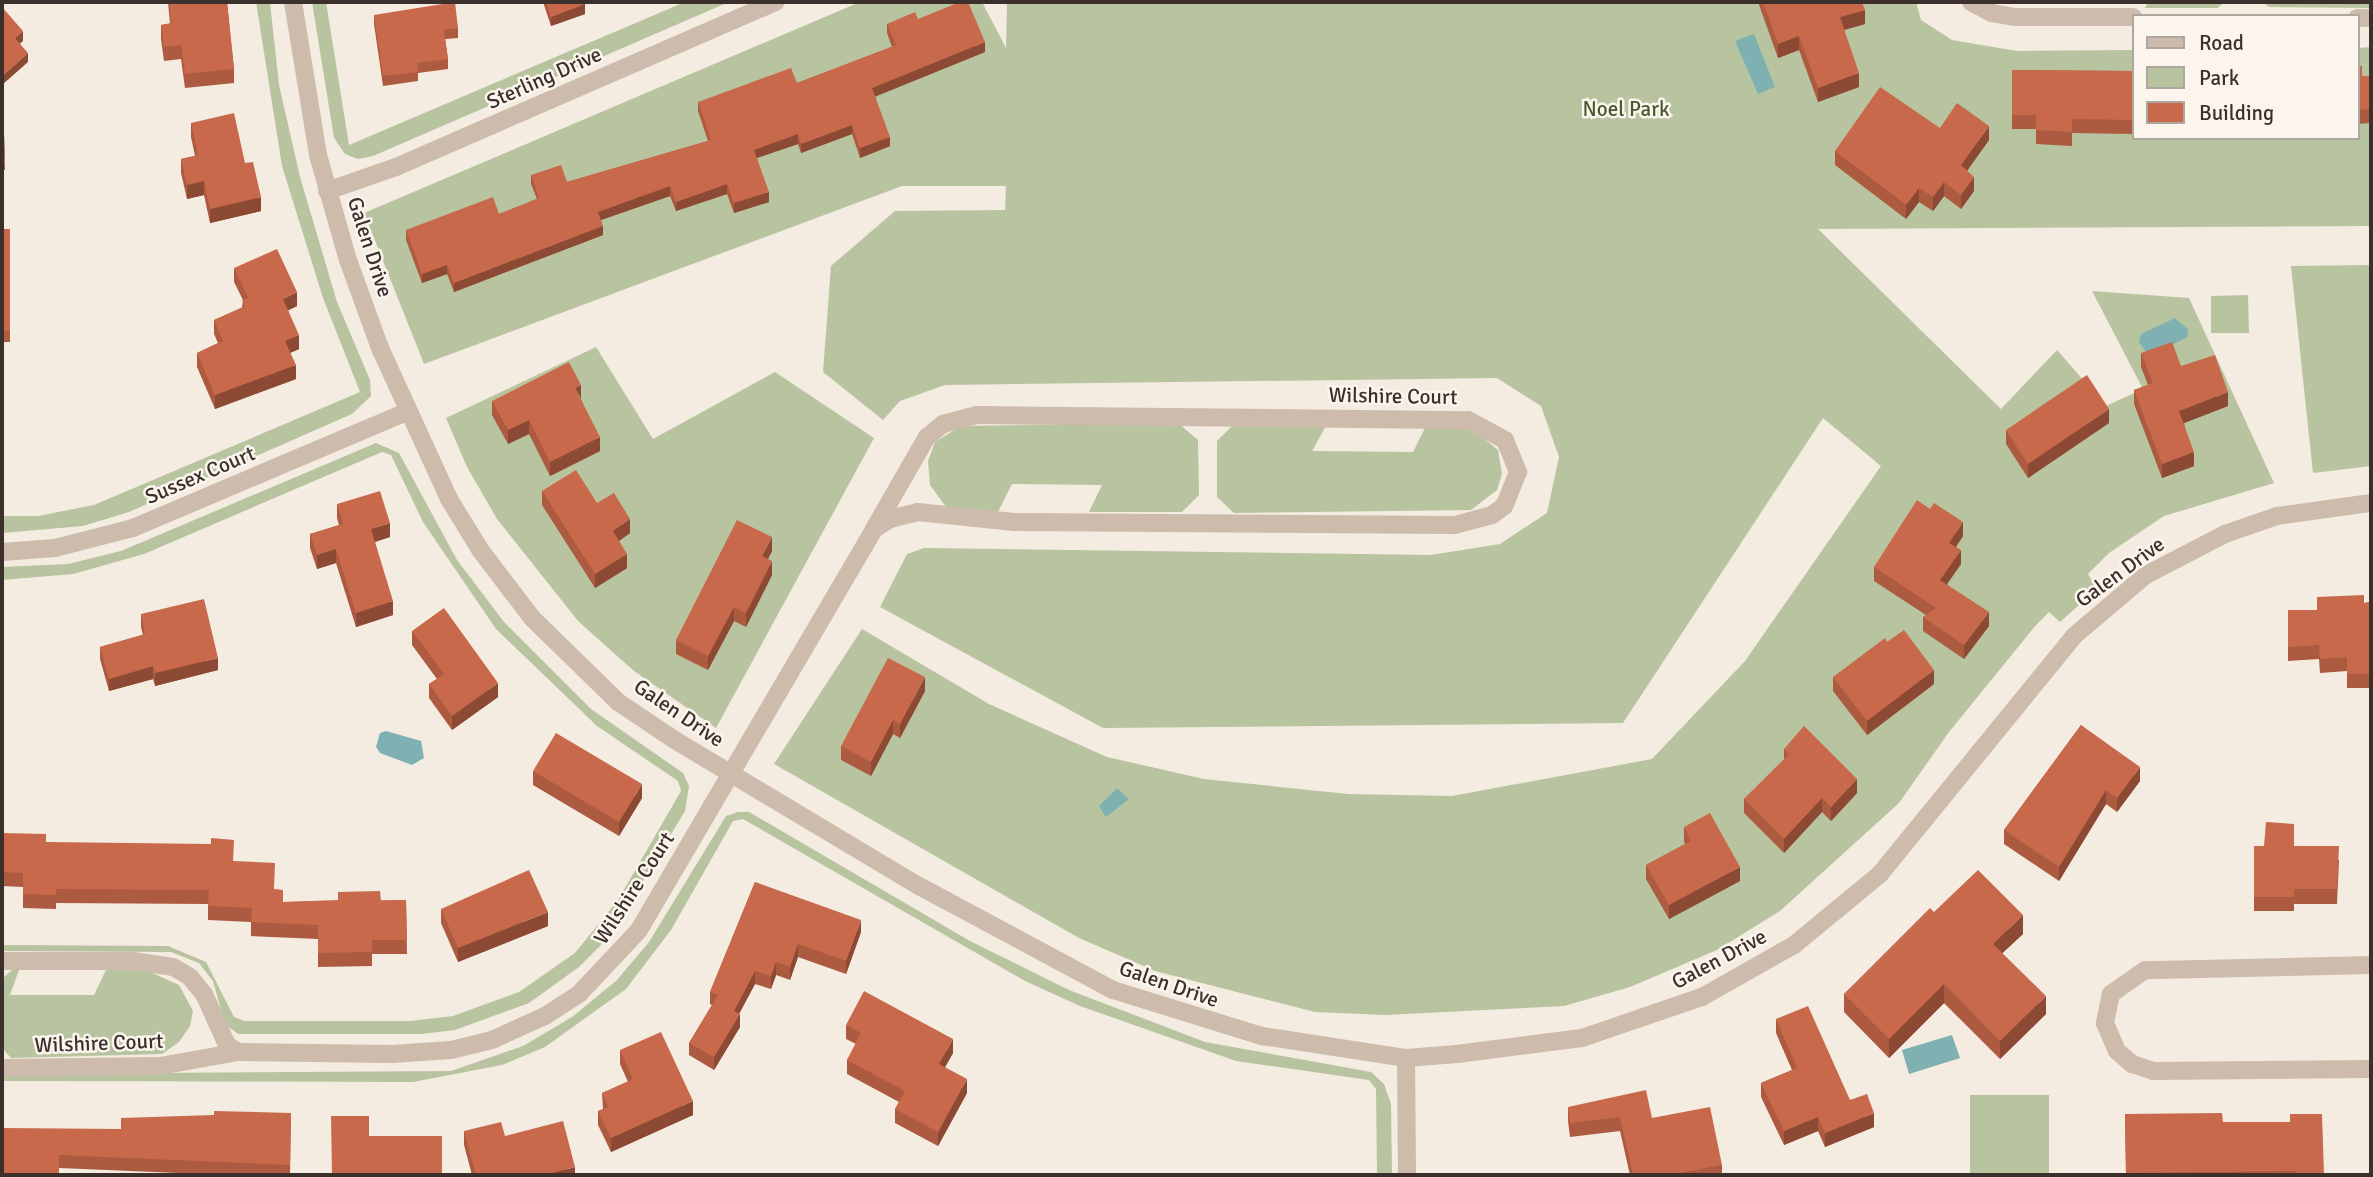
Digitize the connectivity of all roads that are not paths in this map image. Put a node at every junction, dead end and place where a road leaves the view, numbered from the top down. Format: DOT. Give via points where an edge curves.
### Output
graph roads {
  1 [pos="293,2"];
  2 [pos="776,2"];
  3 [pos="1971,2"];
  4 [pos="2132,17"];
  5 [pos="327,191"];
  6 [pos="408,411"];
  7 [pos="2371,503"];
  8 [pos="874,529"];
  9 [pos="2,552"];
  10 [pos="732,775"];
  11 [pos="2,961"];
  12 [pos="2371,965"];
  13 [pos="238,1052"];
  14 [pos="1406,1058"];
  15 [pos="2,1068"];
  16 [pos="2371,1069"];
  17 [pos="1407,1175"];
  1 -- 5 [label="street, Galen Drive"];
  2 -- 5 [label="street, Sterling Drive" via="396,167"];
  3 -- 4 [label="street" via="2014,17"];
  5 -- 6 [label="street, Galen Drive" via="352,272"];
  6 -- 9 [label="street, Sussex Court" via="133,528 55,548"];
  6 -- 10 [label="street, Galen Drive" via="449,499 481,551 532,618 618,702"];
  7 -- 14 [label="street, Galen Drive" via="2277,516 2225,534 2180,555 2128,589 2074,636 2035,679 1880,874 1794,945 1749,973 1655,1016 1582,1038 1530,1048"];
  8 -- 8 [label="street, Wilshire Court" via="890,519 918,512 1014,522 1454,525 1492,515 1504,506 1518,472 1505,440 1468,421 976,415 943,424 927,437"];
  8 -- 10 [label="street, Wilshire Court"];
  10 -- 13 [label="street, Wilshire Court" via="639,930 595,979 545,1016 492,1040 451,1050"];
  10 -- 14 [label="street, Galen Drive" via="919,886 1069,970 1114,990 1262,1036"];
  11 -- 13 [label="street" via="133,961 173,967 190,977 204,994 227,1045"];
  12 -- 16 [label="street" via="2145,970 2126,979 2111,995 2105,1023 2117,1051 2132,1064 2153,1071"];
  13 -- 15 [label="street, Wilshire Court" via="160,1066"];
  14 -- 17 [label="street"];
}
